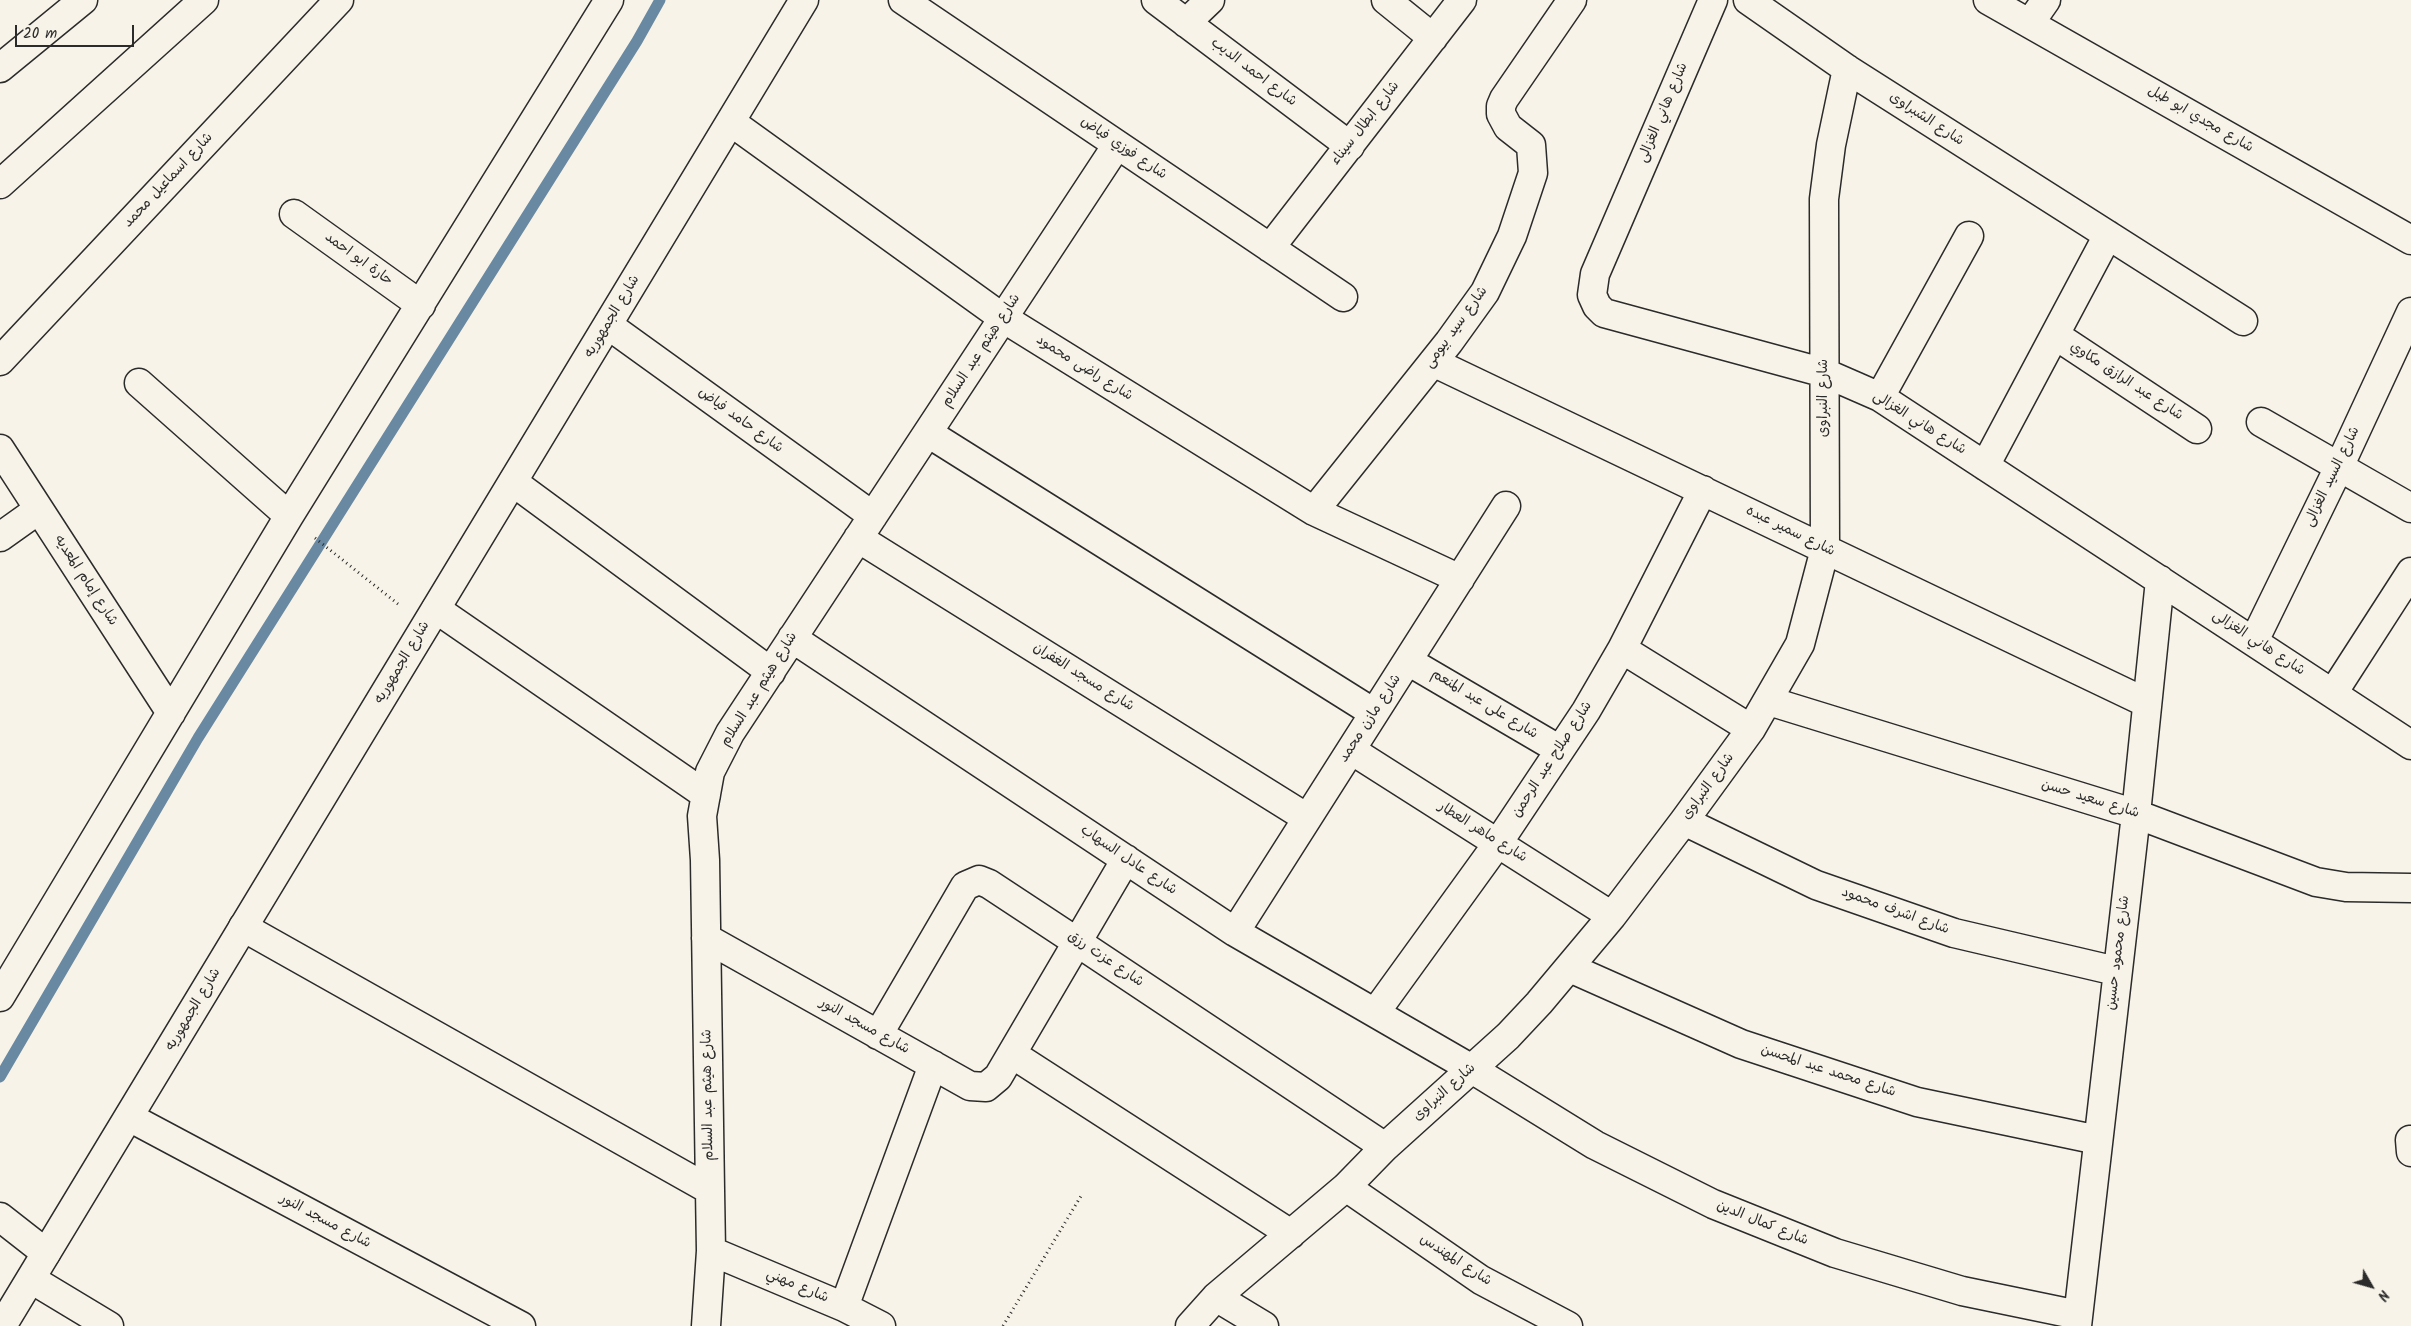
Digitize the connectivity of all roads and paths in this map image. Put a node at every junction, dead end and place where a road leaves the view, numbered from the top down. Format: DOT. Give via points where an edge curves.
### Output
graph roads {
  1 [pos="83,0"];
  2 [pos="204,0"];
  3 [pos="339,0"];
  4 [pos="609,0"];
  5 [pos="804,0"];
  6 [pos="903,0"];
  7 [pos="1156,0"];
  8 [pos="1210,0"];
  9 [pos="1386,0"];
  10 [pos="1462,0"];
  11 [pos="1572,0"];
  12 [pos="1713,0"];
  13 [pos="1748,0"];
  14 [pos="1988,0"];
  15 [pos="2046,0"];
  16 [pos="1186,23"];
  17 [pos="2030,23"];
  18 [pos="1433,38"];
  19 [pos="0,68"];
  20 [pos="1847,69"];
  21 [pos="731,122"];
  22 [pos="1117,145"];
  23 [pos="1350,146"];
  24 [pos="0,184"];
  25 [pos="294,214"];
  26 [pos="2108,235"];
  27 [pos="1969,236"];
  28 [pos="2411,240"];
  29 [pos="1270,248"];
  30 [pos="1343,297"];
  31 [pos="421,305"];
  32 [pos="2410,316"];
  33 [pos="1003,318"];
  34 [pos="2243,321"];
  35 [pos="608,325"];
  36 [pos="2055,335"];
  37 [pos="0,361"];
  38 [pos="1433,362"];
  39 [pos="1825,373"];
  40 [pos="139,383"];
  41 [pos="1880,397"];
  42 [pos="2261,422"];
  43 [pos="2197,429"];
  44 [pos="928,433"];
  45 [pos="0,449"];
  46 [pos="1985,466"];
  47 [pos="2339,467"];
  48 [pos="513,482"];
  49 [pos="1703,490"];
  50 [pos="1506,506"];
  51 [pos="2411,508"];
  52 [pos="38,510"];
  53 [pos="1314,512"];
  54 [pos="299,525"];
  55 [pos="866,527"];
  56 [pos="0,537"];
  57 [pos="1825,549"];
  58 [pos="2411,572"];
  59 [pos="1460,579"];
  60 [pos="2160,580"];
  61 [pos="396,603"];
  62 [pos="436,609"];
  63 [pos="792,638"];
  64 [pos="2254,641"];
  65 [pos="1622,649"];
  66 [pos="1408,661"];
  67 [pos="770,672"];
  68 [pos="2333,693"];
  69 [pos="1768,702"];
  70 [pos="2146,704"];
  71 [pos="171,713"];
  72 [pos="1374,713"];
  73 [pos="1752,729"];
  74 [pos="2411,744"];
  75 [pos="1351,750"];
  76 [pos="1560,750"];
  77 [pos="706,795"];
  78 [pos="2136,814"];
  79 [pos="1307,818"];
  80 [pos="1684,821"];
  81 [pos="1498,843"];
  82 [pos="1126,859"];
  83 [pos="2411,888"];
  84 [pos="1612,916"];
  85 [pos="243,927"];
  86 [pos="1235,932"];
  87 [pos="706,938"];
  88 [pos="1077,942"];
  89 [pos="1570,968"];
  90 [pos="2116,971"];
  91 [pos="0,997"];
  92 [pos="1375,1013"];
  93 [pos="878,1035"];
  94 [pos="1012,1054"];
  95 [pos="933,1065"];
  96 [pos="1472,1069"];
  97 [pos="128,1118"];
  98 [pos="2098,1140"];
  99 [pos="1385,1147"];
  100 [pos="1346,1188"];
  101 [pos="710,1190"];
  102 [pos="1081,1196"];
  103 [pos="0,1217"];
  104 [pos="1291,1234"];
  105 [pos="710,1251"];
  106 [pos="46,1253"];
  107 [pos="31,1279"];
  108 [pos="1216,1297"];
  109 [pos="844,1307"];
  110 [pos="2077,1321"];
  111 [pos="2,1326"];
  112 [pos="109,1326"];
  113 [pos="521,1326"];
  114 [pos="706,1326"];
  115 [pos="882,1326"];
  116 [pos="1003,1326"];
  117 [pos="1190,1326"];
  118 [pos="1264,1326"];
  119 [pos="1568,1326"];
  1 -- 19 [label="street"];
  2 -- 24 [label="street"];
  3 -- 37 [label="street, شارع اسماعيل محمد"];
  4 -- 31 [label="street"];
  5 -- 21 [label="street, شارع الجمهوريه"];
  6 -- 22 [label="street, شارع فوزي فياض"];
  7 -- 16 [label="street, شارع احمد الديب"];
  8 -- 16 [label="street"];
  9 -- 18 [label="street"];
  10 -- 18 [label="street, شارع ابطال سيناء"];
  11 -- 38 [label="street, شارع سيد بيومى" via="1501,106 1508,127 1531,145 1533,159 1533,173 1512,236 1485,292"];
  12 -- 39 [label="street, شارع هاني الغزالى" via="1594,274 1592,295 1604,314"];
  13 -- 20 [label="street, شارع الشبراوى"];
  14 -- 17 [label="street, شارع مجدي ابو طبل"];
  15 -- 17 [label="street"];
  16 -- 23 [label="street, شارع احمد الديب"];
  17 -- 28 [label="street, شارع مجدي ابو طبل"];
  18 -- 23 [label="street, شارع ابطال سيناء"];
  20 -- 26 [label="street, شارع الشبراوى"];
  20 -- 39 [label="street, شارع النبراوى" via="1831,145 1824,199"];
  21 -- 33 [label="street, شارع راضى محمود"];
  21 -- 35 [label="street, شارع الجمهوريه"];
  22 -- 29 [label="street, شارع فوزي فياض"];
  22 -- 33 [label="street, شارع هيثم عبد السلام"];
  23 -- 29 [label="street, شارع ابطال سيناء"];
  25 -- 31 [label="street, حارة ابو احمد"];
  26 -- 34 [label="street, شارع الشبراوى"];
  26 -- 36 [label="street"];
  27 -- 41 [label="street"];
  29 -- 30 [label="street, شارع فوزي فياض"];
  31 -- 54 [label="street"];
  32 -- 47 [label="street, شارع السيد الغزالى"];
  33 -- 44 [label="street, شارع هيثم عبد السلام"];
  33 -- 53 [label="street, شارع راضى محمود"];
  35 -- 48 [label="street, شارع الجمهوريه"];
  35 -- 55 [label="street, شارع حامد فياض"];
  36 -- 43 [label="street, شارع عبد الرازق مكاوي"];
  36 -- 46 [label="street"];
  38 -- 49 [label="street, شارع سمير عبده"];
  38 -- 53 [label="street, شارع سيد بيومى"];
  39 -- 41 [label="street, شارع هاني الغزالى"];
  39 -- 57 [label="street, شارع النبراوى"];
  40 -- 54 [label="street"];
  41 -- 46 [label="street, شارع هاني الغزالى"];
  42 -- 47 [label="street"];
  44 -- 55 [label="street, شارع هيثم عبد السلام"];
  44 -- 72 [label="street"];
  45 -- 52 [label="street, شارع إمام المعديه"];
  46 -- 60 [label="street, شارع هاني الغزالى"];
  47 -- 51 [label="street"];
  47 -- 64 [label="street, شارع السيد الغزالى"];
  48 -- 62 [label="street, شارع الجمهوريه"];
  48 -- 67 [label="street"];
  49 -- 57 [label="street, شارع سمير عبده"];
  49 -- 65 [label="street, شارع صلاح عبد الرحمن"];
  50 -- 59 [label="street, شارع مازن محمد"];
  52 -- 56 [label="street"];
  52 -- 71 [label="street, شارع إمام المعديه"];
  53 -- 59 [label="street, شارع راضى محمود"];
  54 -- 61 [label="path"];
  54 -- 71 [label="street"];
  55 -- 63 [label="street, شارع هيثم عبد السلام"];
  55 -- 79 [label="street, شارع مسجد الغفران"];
  57 -- 69 [label="street, شارع النبراوى" via="1800,644"];
  57 -- 70 [label="street, شارع سمير عبده"];
  58 -- 68 [label="street"];
  59 -- 66 [label="street, شارع مازن محمد"];
  60 -- 64 [label="street, شارع هاني الغزالى"];
  60 -- 70 [label="street, شارع محمود حسين"];
  62 -- 77 [label="street"];
  62 -- 85 [label="street, شارع الجمهوريه"];
  63 -- 67 [label="street, شارع هيثم عبد السلام"];
  63 -- 82 [label="street, شارع عادل السهاب"];
  64 -- 68 [label="street, شارع هاني الغزالى"];
  65 -- 73 [label="street"];
  65 -- 76 [label="street, شارع صلاح عبد الرحمن"];
  66 -- 72 [label="street, شارع مازن محمد"];
  66 -- 76 [label="street, شارع على عبد المنعم"];
  67 -- 77 [label="street, شارع هيثم عبد السلام" via="730,733 710,772"];
  68 -- 74 [label="street, شارع هاني الغزالى"];
  69 -- 73 [label="street, شارع النبراوى"];
  69 -- 78 [label="street, شارع سعيد حسن"];
  70 -- 78 [label="street, شارع محمود حسين"];
  71 -- 91 [label="street"];
  72 -- 75 [label="street, شارع مازن محمد"];
  73 -- 80 [label="street, شارع النبراوى"];
  75 -- 79 [label="street, شارع مازن محمد"];
  75 -- 81 [label="street, شارع ماهر العطار"];
  76 -- 81 [label="street, شارع صلاح عبد الرحمن"];
  77 -- 87 [label="street, شارع هيثم عبد السلام" via="702,816"];
  78 -- 83 [label="street, شارع سعيد حسن" via="2316,882 2346,887"];
  78 -- 90 [label="street, شارع محمود حسين"];
  79 -- 86 [label="street, شارع مازن محمد"];
  80 -- 84 [label="street, شارع النبراوى"];
  80 -- 90 [label="street, شارع اشرف محمود" via="1816,885 1954,934"];
  81 -- 84 [label="street, شارع ماهر العطار"];
  81 -- 92 [label="street, شارع صلاح عبد الرحمن"];
  82 -- 86 [label="street, شارع عادل السهاب"];
  82 -- 88 [label="street"];
  84 -- 89 [label="street, شارع النبراوى"];
  85 -- 97 [label="street, شارع الجمهوريه"];
  85 -- 101 [label="street"];
  86 -- 92 [label="street, شارع عادل السهاب"];
  87 -- 93 [label="street, شارع مسجد النور"];
  87 -- 101 [label="street, شارع هيثم عبد السلام"];
  88 -- 93 [label="street, شارع عزت رزق" via="985,881 969,883"];
  88 -- 94 [label="street"];
  88 -- 99 [label="street, شارع عزت رزق"];
  89 -- 96 [label="street, شارع النبراوى" via="1508,1036"];
  89 -- 98 [label="street, شارع محمد عبد المحسن" via="1741,1044 1917,1102"];
  90 -- 98 [label="street, شارع محمود حسين"];
  92 -- 96 [label="street, شارع عادل السهاب"];
  93 -- 95 [label="street, شارع مسجد النور"];
  94 -- 95 [label="street, شارع مسجد النور" via="998,1077 986,1087 970,1086"];
  94 -- 104 [label="street"];
  95 -- 109 [label="street"];
  96 -- 99 [label="street, شارع النبراوى"];
  96 -- 110 [label="street, شارع كمال الدين" via="1595,1145 1713,1204 1844,1256"];
  97 -- 106 [label="street, شارع الجمهوريه"];
  97 -- 113 [label="street, شارع مسجد النور"];
  98 -- 110 [label="street, شارع محمود حسين"];
  99 -- 100 [label="street, شارع النبراوى"];
  100 -- 104 [label="street, شارع النبراوى"];
  100 -- 119 [label="street, شارع المهندس" via="1481,1280"];
  101 -- 105 [label="street, شارع هيثم عبد السلام"];
  102 -- 116 [label="path"];
  103 -- 106 [label="street"];
  104 -- 108 [label="street, شارع النبراوى"];
  105 -- 109 [label="street, شارع مهني"];
  105 -- 114 [label="street, شارع هيثم عبد السلام"];
  106 -- 107 [label="street, شارع الجمهوريه"];
  107 -- 111 [label="street, شارع الجمهوريه"];
  107 -- 112 [label="street"];
  108 -- 117 [label="street, شارع النبراوى"];
  108 -- 118 [label="street"];
  109 -- 115 [label="street, شارع مهني"];
}
